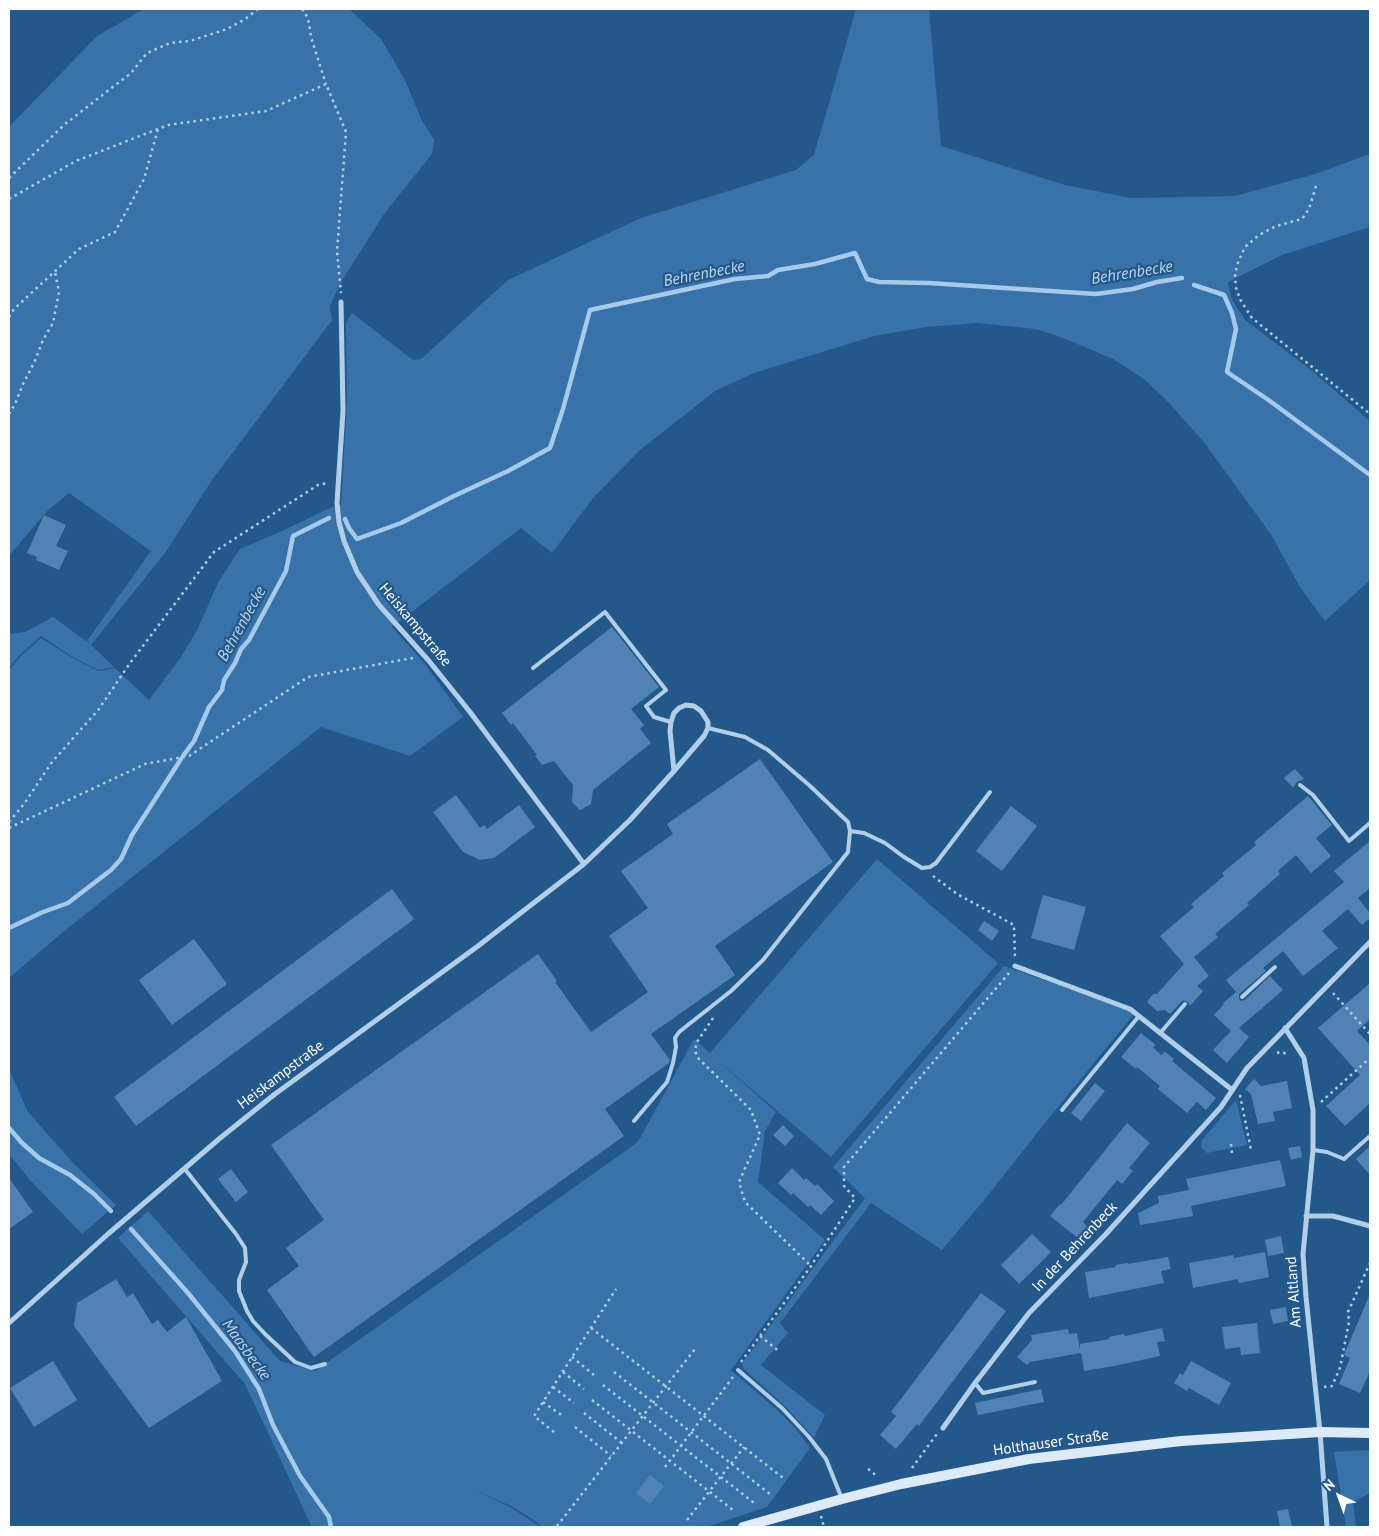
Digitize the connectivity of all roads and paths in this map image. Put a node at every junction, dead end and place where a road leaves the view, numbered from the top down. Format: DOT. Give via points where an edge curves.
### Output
graph roads {
  1 [pos="258,9"];
  2 [pos="302,9"];
  3 [pos="326,84"];
  4 [pos="158,129"];
  5 [pos="9,178"];
  6 [pos="1316,186"];
  7 [pos="9,198"];
  8 [pos="55,272"];
  9 [pos="341,302"];
  10 [pos="9,317"];
  11 [pos="9,414"];
  12 [pos="1370,414"];
  13 [pos="338,480"];
  14 [pos="425,656"];
  15 [pos="533,668"];
  16 [pos="671,722"];
  17 [pos="708,728"];
  18 [pos="674,771"];
  19 [pos="1300,786"];
  20 [pos="990,792"];
  21 [pos="9,822"];
  22 [pos="1370,823"];
  23 [pos="9,828"];
  24 [pos="850,831"];
  25 [pos="584,864"];
  26 [pos="922,868"];
  27 [pos="1370,942"];
  28 [pos="1015,966"];
  29 [pos="1276,967"];
  30 [pos="1327,986"];
  31 [pos="1242,997"];
  32 [pos="1185,1004"];
  33 [pos="716,1013"];
  34 [pos="1139,1016"];
  35 [pos="1286,1028"];
  36 [pos="1161,1032"];
  37 [pos="1370,1034"];
  38 [pos="1272,1054"];
  39 [pos="1292,1057"];
  40 [pos="1370,1058"];
  41 [pos="1231,1089"];
  42 [pos="1240,1090"];
  43 [pos="1062,1110"];
  44 [pos="1313,1110"];
  45 [pos="634,1121"];
  46 [pos="1370,1136"];
  47 [pos="1231,1144"];
  48 [pos="1251,1150"];
  49 [pos="1313,1150"];
  50 [pos="1232,1153"];
  51 [pos="184,1168"];
  52 [pos="1306,1216"];
  53 [pos="1370,1226"];
  54 [pos="1370,1263"];
  55 [pos="811,1266"];
  56 [pos="616,1290"];
  57 [pos="9,1324"];
  58 [pos="591,1328"];
  59 [pos="760,1336"];
  60 [pos="695,1349"];
  61 [pos="780,1352"];
  62 [pos="572,1357"];
  63 [pos="326,1364"];
  64 [pos="738,1370"];
  65 [pos="563,1372"];
  66 [pos="614,1372"];
  67 [pos="594,1375"];
  68 [pos="1035,1382"];
  69 [pos="975,1383"];
  70 [pos="603,1385"];
  71 [pos="666,1386"];
  72 [pos="553,1387"];
  73 [pos="1315,1388"];
  74 [pos="584,1389"];
  75 [pos="592,1400"];
  76 [pos="543,1402"];
  77 [pos="653,1402"];
  78 [pos="574,1403"];
  79 [pos="584,1413"];
  80 [pos="643,1416"];
  81 [pos="705,1416"];
  82 [pos="564,1417"];
  83 [pos="575,1427"];
  84 [pos="943,1428"];
  85 [pos="631,1431"];
  86 [pos="554,1432"];
  87 [pos="1320,1432"];
  88 [pos="692,1433"];
  89 [pos="1370,1433"];
  90 [pos="622,1443"];
  91 [pos="681,1446"];
  92 [pos="744,1447"];
  93 [pos="612,1456"];
  94 [pos="670,1461"];
  95 [pos="731,1463"];
  96 [pos="665,1467"];
  97 [pos="868,1469"];
  98 [pos="910,1470"];
  99 [pos="721,1477"];
  100 [pos="783,1478"];
  101 [pos="879,1478"];
  102 [pos="709,1492"];
  103 [pos="770,1494"];
  104 [pos="842,1499"];
  105 [pos="754,1503"];
  106 [pos="733,1510"];
  107 [pos="687,1520"];
  108 [pos="557,1526"];
  109 [pos="744,1527"];
  110 [pos="1327,1527"];
  1 -- 5 [label="path" via="228,29 190,41 170,43 147,53 131,73 65,124"];
  2 -- 3 [label="path" via="310,23 311,37"];
  3 -- 4 [label="path" via="266,111"];
  3 -- 9 [label="path" via="346,132 337,251"];
  4 -- 7 [label="path" via="76,161"];
  4 -- 8 [label="path" via="144,179 115,232 79,249"];
  6 -- 12 [label="path" via="1309,209 1302,219 1276,226 1245,247 1237,265 1236,288 1252,318"];
  8 -- 10 [label="path"];
  8 -- 11 [label="path" via="59,292 53,323"];
  9 -- 13 [label="street, Heiskampstraße" via="342,411"];
  13 -- 14 [label="street, Heiskampstraße" via="338,522 357,572 379,605"];
  13 -- 21 [label="path" via="318,485 214,552 99,709 52,762"];
  14 -- 23 [label="path" via="308,676 189,756 145,764"];
  14 -- 25 [label="street, Heiskampstraße"];
  15 -- 16 [label="lane" via="605,612 666,690 646,706 654,717"];
  16 -- 17 [label="street" via="679,708 694,706 705,716"];
  16 -- 18 [label="street"];
  17 -- 18 [label="street, Heiskampstraße"];
  17 -- 24 [label="lane" via="745,737 768,750 848,822"];
  18 -- 25 [label="street, Heiskampstraße"];
  19 -- 22 [label="lane" via="1314,794 1349,840"];
  20 -- 26 [label="lane" via="936,863"];
  24 -- 26 [label="lane" via="864,833 885,843"];
  24 -- 45 [label="lane" via="848,852 763,960 731,991 679,1032 667,1082"];
  25 -- 51 [label="street, Heiskampstraße" via="275,1094"];
  26 -- 28 [label="path" via="957,894 1014,925"];
  27 -- 30 [label="street, In der Behrenbeck"];
  28 -- 34 [label="street" via="1130,1009"];
  28 -- 55 [label="path" via="844,1167 844,1186 855,1198"];
  29 -- 31 [label="lane"];
  30 -- 35 [label="street, In der Behrenbeck"];
  30 -- 37 [label="path"];
  32 -- 36 [label="lane"];
  33 -- 55 [label="path" via="695,1050 697,1057 751,1110 760,1135 739,1182 745,1202"];
  34 -- 36 [label="street"];
  34 -- 43 [label="lane"];
  35 -- 41 [label="street, In der Behrenbeck"];
  35 -- 44 [label="street, Am Altland" via="1304,1058"];
  36 -- 41 [label="street"];
  38 -- 39 [label="path" via="1287,1053"];
  40 -- 44 [label="path"];
  41 -- 69 [label="street, In der Behrenbeck" via="1216,1113 1030,1313"];
  42 -- 48 [label="path"];
  44 -- 49 [label="street, Am Altland"];
  46 -- 49 [label="lane" via="1344,1159"];
  47 -- 50 [label="path"];
  49 -- 52 [label="street, Am Altland"];
  51 -- 57 [label="street, Heiskampstraße"];
  51 -- 63 [label="lane" via="245,1248 246,1262 238,1280 239,1291 253,1321 296,1362 311,1368"];
  52 -- 53 [label="street" via="1333,1216"];
  52 -- 73 [label="street, Am Altland" via="1303,1254"];
  54 -- 73 [label="path" via="1348,1312 1350,1322 1340,1368 1332,1386"];
  55 -- 59 [label="path"];
  56 -- 58 [label="path"];
  58 -- 62 [label="path"];
  58 -- 71 [label="path"];
  59 -- 61 [label="path"];
  59 -- 64 [label="path" via="738,1365"];
  60 -- 71 [label="path"];
  62 -- 65 [label="path"];
  62 -- 67 [label="path"];
  64 -- 81 [label="path"];
  64 -- 104 [label="lane" via="782,1408 809,1437 826,1459"];
  65 -- 72 [label="path"];
  65 -- 74 [label="path"];
  66 -- 77 [label="path"];
  68 -- 69 [label="lane" via="983,1393"];
  69 -- 84 [label="street, In der Behrenbeck"];
  70 -- 80 [label="path"];
  71 -- 77 [label="path"];
  71 -- 81 [label="path"];
  72 -- 76 [label="path"];
  72 -- 78 [label="path"];
  73 -- 87 [label="street, Am Altland"];
  75 -- 85 [label="path"];
  76 -- 82 [label="path"];
  76 -- 86 [label="path" via="534,1416"];
  77 -- 80 [label="path"];
  77 -- 88 [label="path"];
  79 -- 90 [label="path"];
  80 -- 85 [label="path"];
  80 -- 91 [label="path"];
  81 -- 88 [label="path"];
  81 -- 92 [label="path"];
  83 -- 93 [label="path"];
  84 -- 98 [label="path"];
  85 -- 90 [label="path"];
  85 -- 94 [label="path"];
  87 -- 89 [label="street, Holthauser Straße"];
  87 -- 104 [label="street, Holthauser Straße" via="1181,1441 1029,1459"];
  87 -- 110 [label="street, Am Altland"];
  88 -- 91 [label="path"];
  88 -- 95 [label="path"];
  90 -- 93 [label="path"];
  91 -- 94 [label="path"];
  91 -- 99 [label="path"];
  92 -- 95 [label="path"];
  92 -- 100 [label="path"];
  93 -- 108 [label="path"];
  94 -- 96 [label="path"];
  94 -- 102 [label="path"];
  95 -- 99 [label="path"];
  95 -- 103 [label="path"];
  97 -- 101 [label="path"];
  99 -- 102 [label="path"];
  99 -- 105 [label="path"];
  102 -- 106 [label="path"];
  102 -- 107 [label="path"];
  104 -- 109 [label="street, Holthauser Straße"];
}
